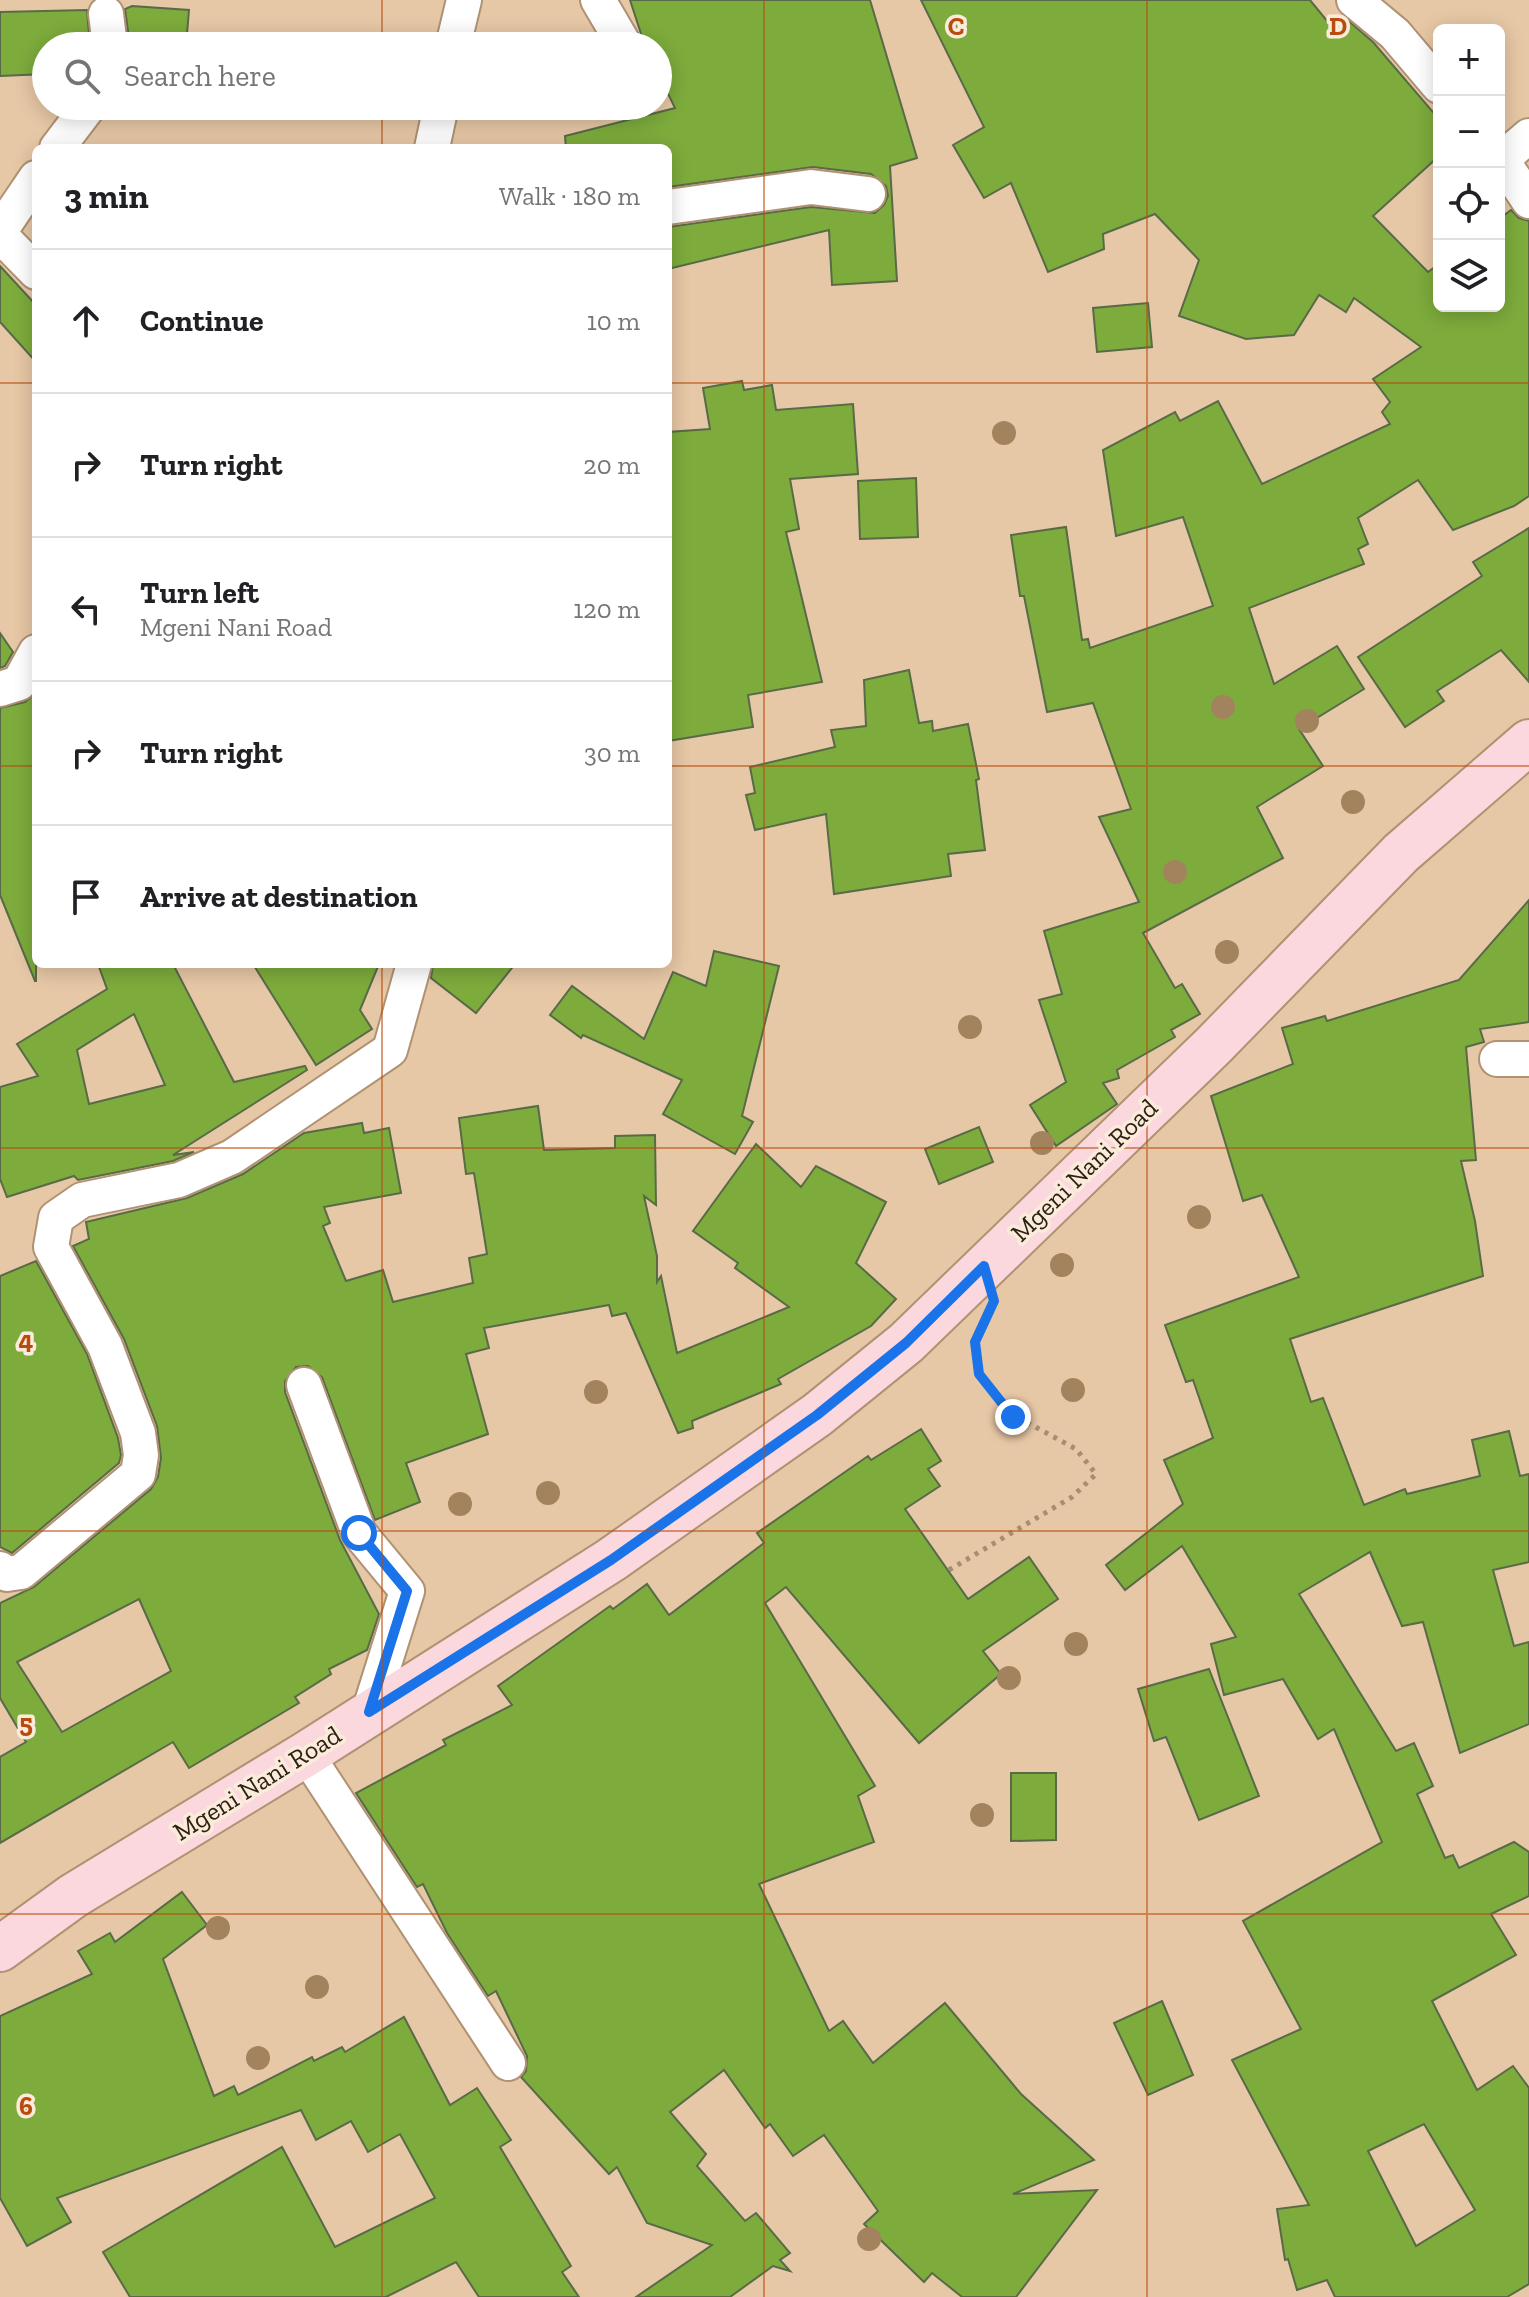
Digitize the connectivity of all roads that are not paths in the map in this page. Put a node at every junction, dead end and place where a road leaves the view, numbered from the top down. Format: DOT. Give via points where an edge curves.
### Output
graph roads {
  1 [pos="464,0"];
  2 [pos="598,0"];
  3 [pos="1354,0"];
  4 [pos="456,32"];
  5 [pos="617,32"];
  6 [pos="1433,79"];
  7 [pos="78,120"];
  8 [pos="438,120"];
  9 [pos="1529,136"];
  10 [pos="60,144"];
  11 [pos="433,144"];
  12 [pos="1505,155"];
  13 [pos="1505,164"];
  14 [pos="32,184"];
  15 [pos="868,194"];
  16 [pos="1529,201"];
  17 [pos="672,206"];
  18 [pos="0,233"];
  19 [pos="32,268"];
  20 [pos="32,659"];
  21 [pos="0,689"];
  22 [pos="1529,742"];
  23 [pos="413,968"];
  24 [pos="304,1385"];
  25 [pos="0,1569"];
  26 [pos="369,1712"];
  27 [pos="306,1754"];
  28 [pos="0,1949"];
  29 [pos="508,2063"];
  1 -- 4 [label="street"];
  2 -- 5 [label="street"];
  3 -- 6 [label="street" via="1395,34"];
  7 -- 10 [label="street"];
  8 -- 11 [label="street"];
  9 -- 12 [label="street"];
  13 -- 16 [label="street"];
  14 -- 18 [label="street"];
  15 -- 17 [label="street" via="811,187"];
  18 -- 19 [label="street"];
  20 -- 21 [label="street" via="19,683"];
  22 -- 26 [label="street, Mgeni Nani Road" via="1401,853 1214,1045 906,1343 817,1415 611,1560"];
  23 -- 25 [label="street" via="390,1050 232,1157 179,1180 82,1200 56,1218 51,1247 105,1346 138,1433 138,1474 21,1572"];
  24 -- 26 [label="street" via="359,1533 407,1591"];
  26 -- 27 [label="street, Mgeni Nani Road"];
  27 -- 28 [label="street, Mgeni Nani Road" via="73,1896"];
  27 -- 29 [label="street"];
}
